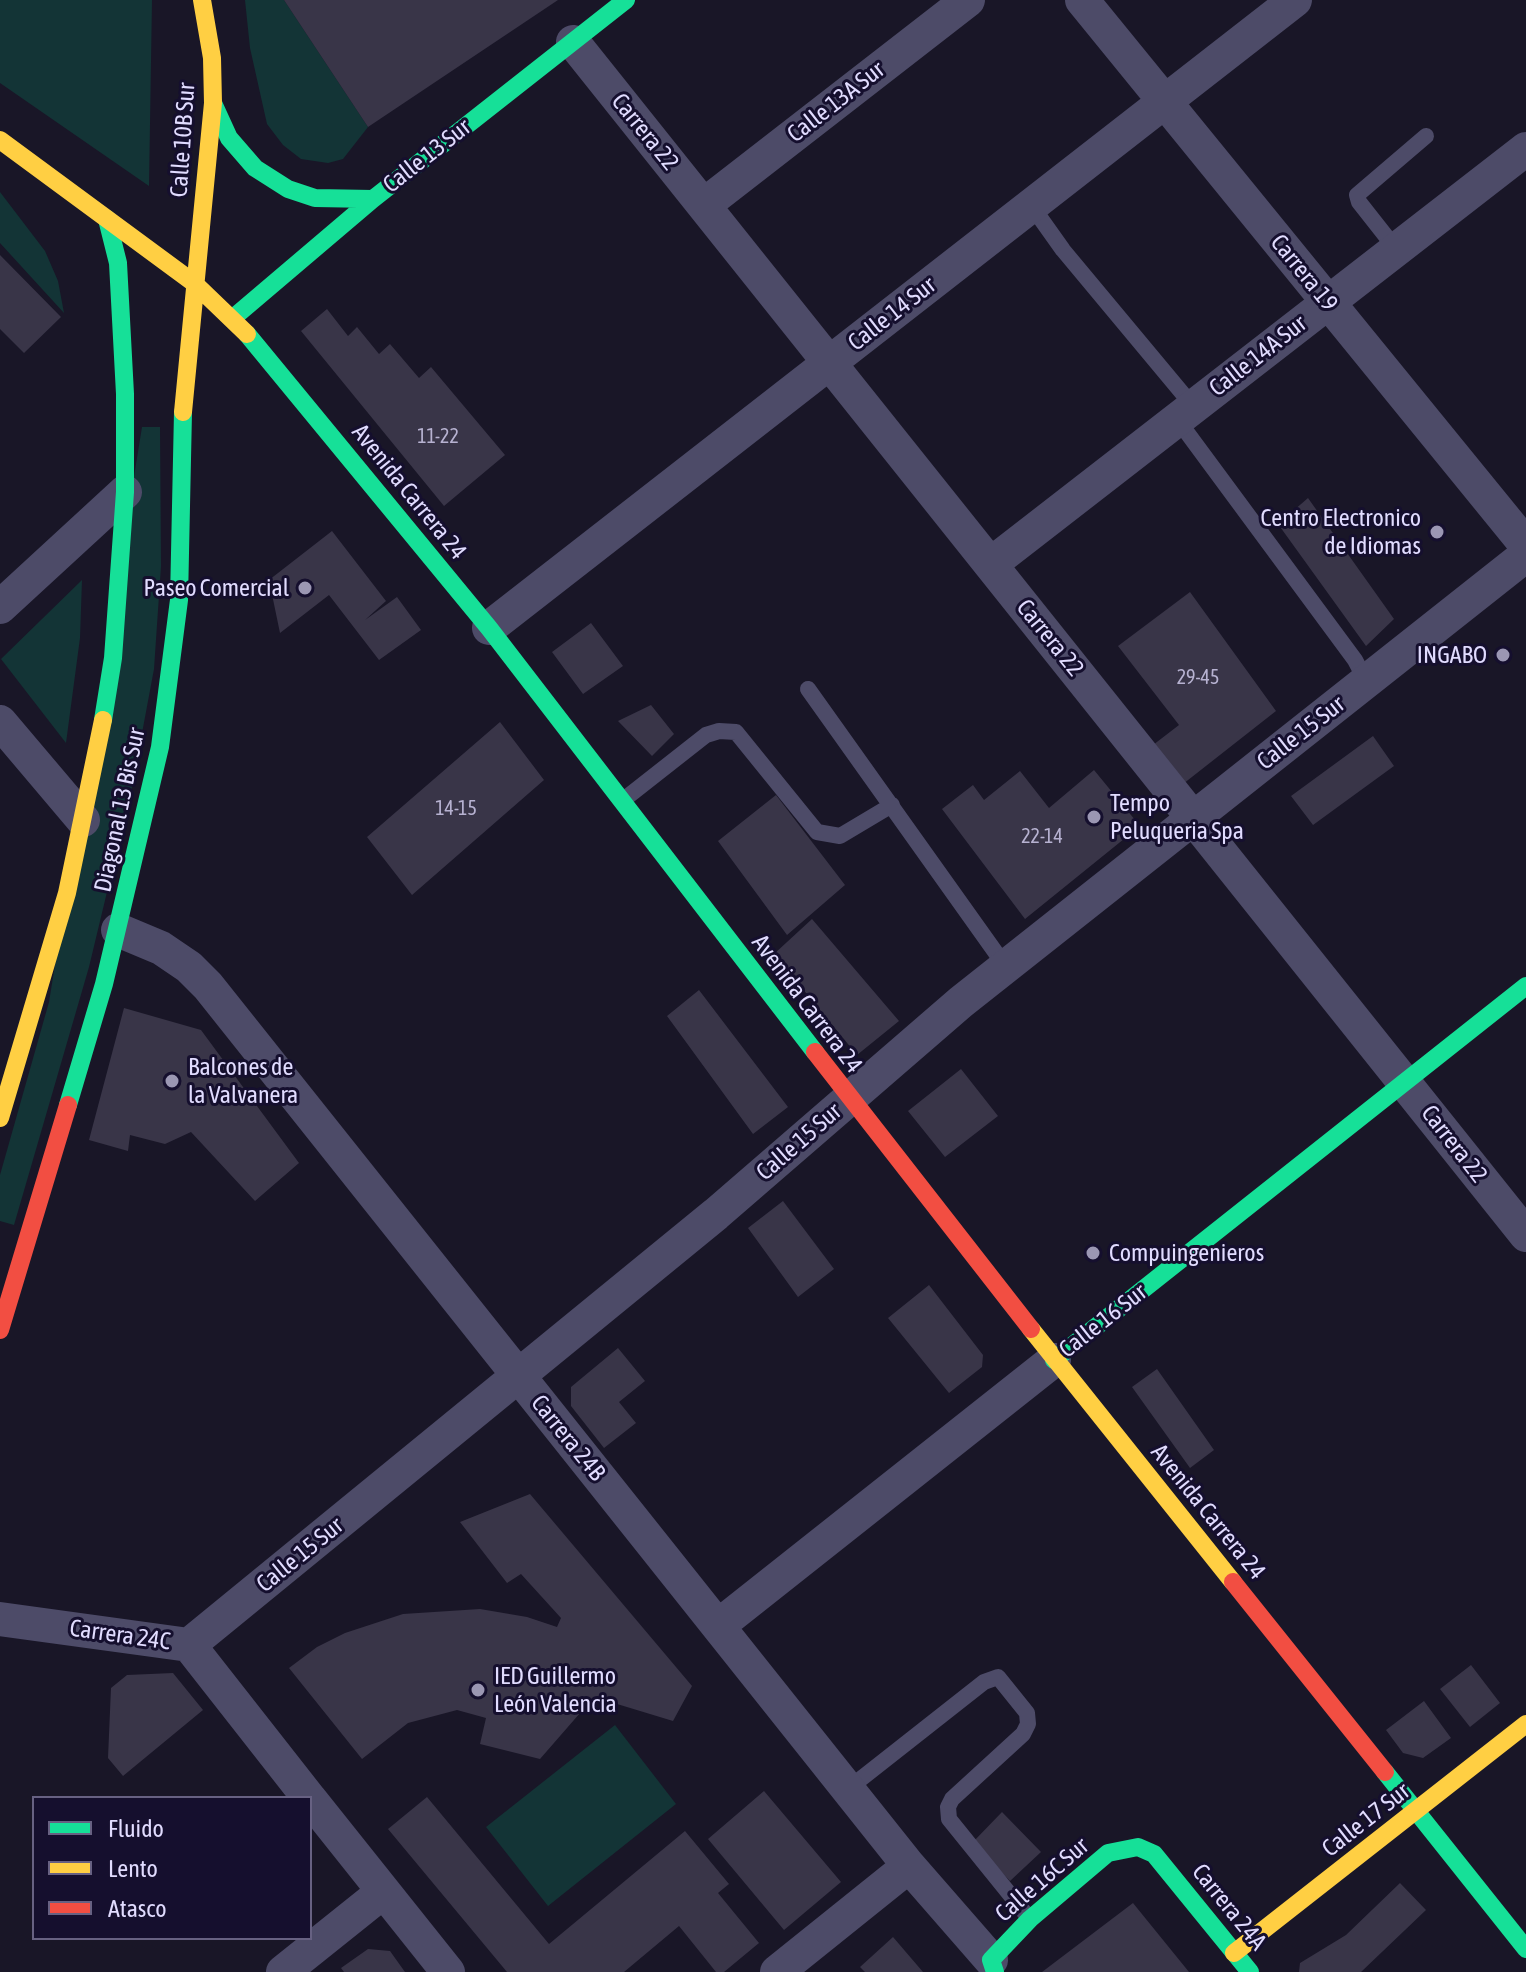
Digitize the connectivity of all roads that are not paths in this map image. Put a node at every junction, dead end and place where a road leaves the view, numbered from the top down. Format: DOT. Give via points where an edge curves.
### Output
graph roads {
  1 [pos="202,0"];
  2 [pos="626,0"];
  3 [pos="968,0"];
  4 [pos="1082,0"];
  5 [pos="1295,0"];
  6 [pos="573,42"];
  7 [pos="1165,101"];
  8 [pos="213,103"];
  9 [pos="1426,136"];
  10 [pos="0,140"];
  11 [pos="1526,149"];
  12 [pos="373,199"];
  13 [pos="704,205"];
  14 [pos="1031,205"];
  15 [pos="107,219"];
  16 [pos="1396,249"];
  17 [pos="194,283"];
  18 [pos="1328,302"];
  19 [pos="233,318"];
  20 [pos="830,362"];
  21 [pos="1185,413"];
  22 [pos="125,492"];
  23 [pos="1526,545"];
  24 [pos="1526,555"];
  25 [pos="991,564"];
  26 [pos="0,607"];
  27 [pos="489,628"];
  28 [pos="1366,681"];
  29 [pos="808,689"];
  30 [pos="0,722"];
  31 [pos="622,802"];
  32 [pos="892,805"];
  33 [pos="1194,818"];
  34 [pos="83,820"];
  35 [pos="118,930"];
  36 [pos="1006,967"];
  37 [pos="1526,986"];
  38 [pos="1405,1082"];
  39 [pos="849,1099"];
  40 [pos="0,1118"];
  41 [pos="1526,1235"];
  42 [pos="0,1251"];
  43 [pos="22,1257"];
  44 [pos="0,1330"];
  45 [pos="1054,1360"];
  46 [pos="518,1376"];
  47 [pos="0,1619"];
  48 [pos="718,1626"];
  49 [pos="189,1645"];
  50 [pos="1526,1724"];
  51 [pos="848,1789"];
  52 [pos="308,1796"];
  53 [pos="312,1802"];
  54 [pos="1417,1811"];
  55 [pos="909,1866"];
  56 [pos="1170,1872"];
  57 [pos="383,1892"];
  58 [pos="1030,1919"];
  59 [pos="1526,1949"];
  60 [pos="1234,1953"];
  61 [pos="993,1966"];
  62 [pos="283,1972"];
  63 [pos="448,1972"];
  64 [pos="777,1972"];
  65 [pos="1250,1972"];
  1 -- 8 [label="main road, Calle 10B Sur"];
  2 -- 6 [label="main road, Calle 13 Sur"];
  3 -- 13 [label="street, Calle 13A Sur"];
  4 -- 7 [label="street, Carrera 19"];
  5 -- 7 [label="street, Calle 14 Sur"];
  6 -- 12 [label="main road, Calle 13 Sur"];
  6 -- 13 [label="street, Carrera 22"];
  7 -- 14 [label="street, Calle 14 Sur"];
  7 -- 18 [label="street, Carrera 19"];
  8 -- 12 [label="main road" via="229,138 255,168 288,189 344,202"];
  8 -- 17 [label="main road, Calle 10B Sur"];
  9 -- 16 [label="lane" via="1357,195"];
  10 -- 15 [label="main road, Avenida Carrera 24"];
  11 -- 16 [label="street, Calle 14A Sur"];
  12 -- 19 [label="main road, Calle 13 Sur"];
  13 -- 20 [label="street, Carrera 22"];
  14 -- 20 [label="street, Calle 14 Sur"];
  14 -- 21 [label="lane"];
  15 -- 17 [label="main road, Avenida Carrera 24"];
  15 -- 22 [label="main road, Diagonal 13 Bis Sur" via="120,293"];
  16 -- 18 [label="street, Calle 14A Sur"];
  17 -- 19 [label="main road, Avenida Carrera 24"];
  17 -- 35 [label="main road, Diagonal 13 Bis Sur" via="184,387 179,600 172,669"];
  18 -- 21 [label="street, Calle 14A Sur"];
  18 -- 23 [label="street, Carrera 19"];
  19 -- 27 [label="main road, Avenida Carrera 24"];
  20 -- 25 [label="street, Carrera 22"];
  20 -- 27 [label="street, Calle 14 Sur"];
  21 -- 25 [label="street, Calle 14A Sur"];
  21 -- 28 [label="lane"];
  22 -- 26 [label="street"];
  22 -- 34 [label="main road, Diagonal 13 Bis Sur" via="113,658"];
  24 -- 28 [label="street, Calle 15 Sur"];
  25 -- 33 [label="street, Carrera 22"];
  27 -- 31 [label="main road, Avenida Carrera 24"];
  28 -- 33 [label="street, Calle 15 Sur"];
  29 -- 32 [label="lane"];
  30 -- 34 [label="street"];
  31 -- 32 [label="lane" via="706,735 719,731 736,732 817,832 840,836"];
  31 -- 39 [label="main road, Avenida Carrera 24"];
  32 -- 36 [label="lane"];
  33 -- 36 [label="street, Calle 15 Sur"];
  33 -- 38 [label="street, Carrera 22"];
  34 -- 40 [label="main road, Diagonal 13 Bis Sur" via="67,893"];
  35 -- 43 [label="main road, Diagonal 13 Bis Sur"];
  35 -- 46 [label="street, Carrera 24B" via="161,948 208,986"];
  36 -- 39 [label="street, Calle 15 Sur"];
  37 -- 38 [label="main road, Calle 16 Sur"];
  38 -- 41 [label="street, Carrera 22"];
  38 -- 45 [label="main road, Calle 16 Sur"];
  39 -- 45 [label="main road, Avenida Carrera 24"];
  39 -- 46 [label="street, Calle 15 Sur"];
  42 -- 43 [label="main road"];
  43 -- 44 [label="main road, Diagonal 13 Bis Sur"];
  45 -- 48 [label="street, Calle 16 Sur"];
  45 -- 54 [label="main road, Avenida Carrera 24"];
  46 -- 48 [label="street, Carrera 24B"];
  46 -- 49 [label="street, Calle 15 Sur"];
  47 -- 49 [label="street, Carrera 24C"];
  48 -- 51 [label="street, Carrera 24B"];
  49 -- 52 [label="street, Carrera 24C"];
  50 -- 54 [label="main road, Calle 17 Sur"];
  51 -- 55 [label="street, Carrera 24B"];
  51 -- 58 [label="lane" via="984,1682 998,1677 1027,1713 1028,1724 952,1799 949,1819"];
  53 -- 57 [label="street, Carrera 24C"];
  54 -- 59 [label="main road, Avenida Carrera 24"];
  54 -- 60 [label="main road, Calle 17 Sur"];
  55 -- 61 [label="street, Carrera 24B"];
  55 -- 64 [label="street"];
  56 -- 58 [label="main road, Calle 16C Sur" via="1154,1854 1138,1847 1121,1848 1108,1853"];
  56 -- 60 [label="main road, Carrera 24A"];
  57 -- 62 [label="street"];
  57 -- 63 [label="street, Carrera 24C"];
  58 -- 61 [label="main road, Calle 16C Sur"];
  60 -- 65 [label="main road, Carrera 24A"];
}
